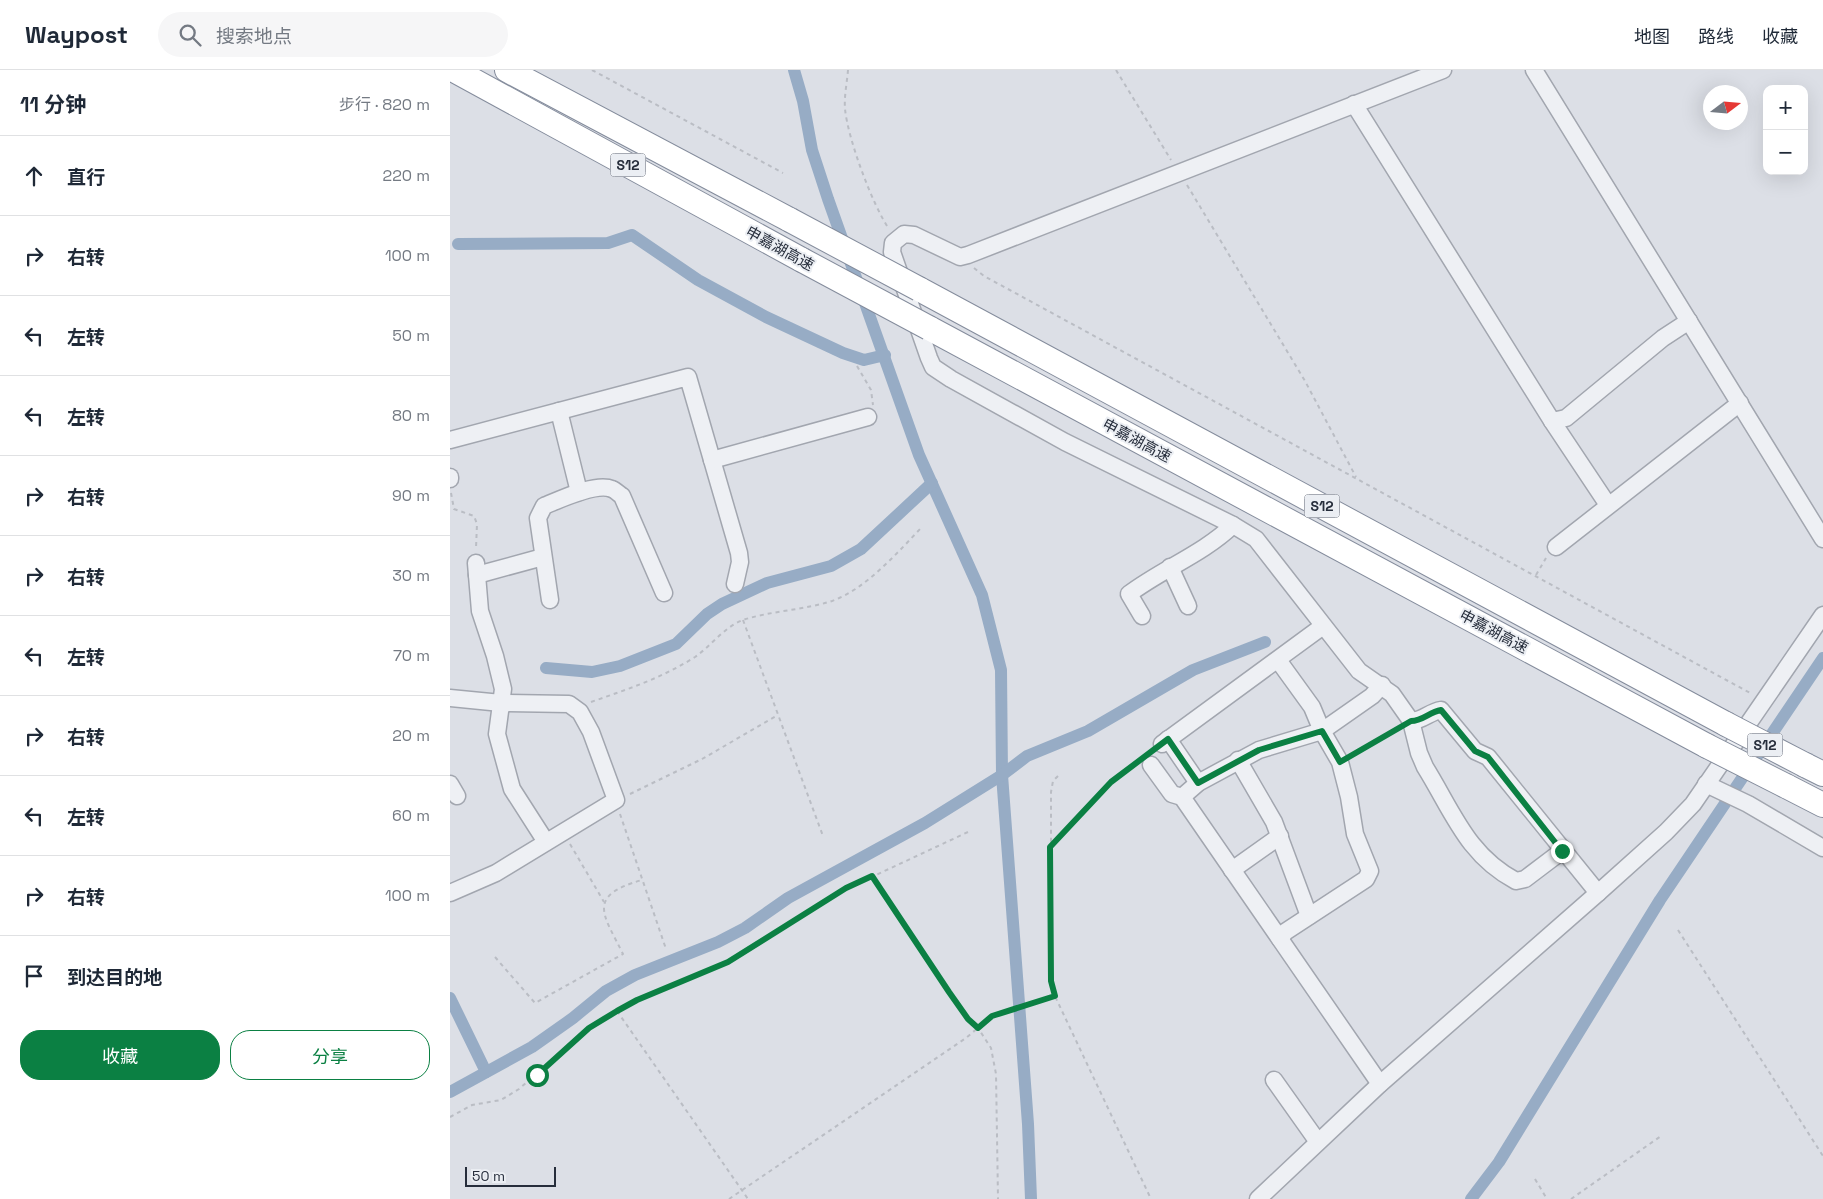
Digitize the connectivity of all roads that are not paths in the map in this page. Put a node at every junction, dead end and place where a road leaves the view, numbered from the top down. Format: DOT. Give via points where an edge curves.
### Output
graph roads {
  1 [pos="454,70"];
  2 [pos="507,70"];
  3 [pos="1444,70"];
  4 [pos="1534,70"];
  5 [pos="1354,104"];
  6 [pos="1689,321"];
  7 [pos="1740,403"];
  8 [pos="559,411"];
  9 [pos="868,417"];
  10 [pos="1552,421"];
  11 [pos="450,440"];
  12 [pos="712,460"];
  13 [pos="579,492"];
  14 [pos="1608,505"];
  15 [pos="1233,525"];
  16 [pos="1823,539"];
  17 [pos="1556,547"];
  18 [pos="543,557"];
  19 [pos="1170,567"];
  20 [pos="735,584"];
  21 [pos="664,593"];
  22 [pos="550,600"];
  23 [pos="1188,606"];
  24 [pos="1823,615"];
  25 [pos="1142,616"];
  26 [pos="1323,626"];
  27 [pos="1278,660"];
  28 [pos="1382,684"];
  29 [pos="450,698"];
  30 [pos="501,703"];
  31 [pos="1411,721"];
  32 [pos="1322,731"];
  33 [pos="1238,760"];
  34 [pos="1144,763"];
  35 [pos="1814,770"];
  36 [pos="1198,783"];
  37 [pos="1710,787"];
  38 [pos="1182,797"];
  39 [pos="1823,805"];
  40 [pos="1280,836"];
  41 [pos="546,842"];
  42 [pos="1823,848"];
  43 [pos="1562,851"];
  44 [pos="1232,870"];
  45 [pos="450,893"];
  46 [pos="1598,893"];
  47 [pos="1310,916"];
  48 [pos="1280,940"];
  49 [pos="1274,1080"];
  50 [pos="1380,1084"];
  51 [pos="1318,1142"];
  52 [pos="1258,1199"];
  1 -- 39 [label="highway, 申嘉湖高速 / S12, bridge" via="1707,746"];
  2 -- 35 [label="highway, 申嘉湖高速 / S12, bridge"];
  3 -- 5 [label="street"];
  4 -- 6 [label="street"];
  5 -- 10 [label="street"];
  5 -- 15 [label="street" via="960,257 914,235 904,234 893,243 892,252 929,358 939,372 1065,442"];
  6 -- 7 [label="street"];
  6 -- 10 [label="street" via="1663,338 1566,418"];
  7 -- 14 [label="street"];
  7 -- 16 [label="street"];
  8 -- 11 [label="street"];
  8 -- 12 [label="street" via="688,377"];
  8 -- 13 [label="street"];
  9 -- 12 [label="street"];
  10 -- 14 [label="street"];
  12 -- 20 [label="street" via="739,553"];
  13 -- 18 [label="street" via="544,506 538,518"];
  13 -- 21 [label="street" via="612,488 622,496"];
  14 -- 17 [label="street"];
  15 -- 19 [label="street" via="1204,548"];
  15 -- 26 [label="street" via="1266,549"];
  18 -- 22 [label="street"];
  18 -- 30 [label="street" via="476,569 480,611 495,656 502,689"];
  19 -- 23 [label="street"];
  19 -- 25 [label="street" via="1129,594"];
  24 -- 37 [label="street"];
  26 -- 27 [label="street"];
  26 -- 28 [label="street" via="1359,671"];
  27 -- 32 [label="street" via="1312,707"];
  27 -- 36 [label="street" via="1165,741"];
  28 -- 31 [label="street"];
  28 -- 32 [label="street" via="1372,696"];
  29 -- 30 [label="street"];
  30 -- 41 [label="street" via="497,734 512,789"];
  30 -- 41 [label="street" via="569,704 580,712 591,732 616,800"];
  31 -- 43 [label="street" via="1419,721 1441,710 1475,751 1488,757"];
  31 -- 43 [label="street" via="1425,767 1472,846 1496,870 1516,881 1525,879"];
  32 -- 33 [label="street" via="1259,750"];
  32 -- 47 [label="street" via="1340,762 1355,834 1370,871 1366,879"];
  33 -- 36 [label="street"];
  33 -- 40 [label="street"];
  34 -- 38 [label="street" via="1172,794"];
  36 -- 38 [label="street"];
  37 -- 42 [label="street" via="1748,804"];
  37 -- 46 [label="street"];
  38 -- 44 [label="street"];
  40 -- 44 [label="street"];
  40 -- 47 [label="street"];
  41 -- 45 [label="street" via="496,873"];
  43 -- 46 [label="street"];
  44 -- 48 [label="street"];
  46 -- 50 [label="street"];
  47 -- 48 [label="street"];
  48 -- 50 [label="street"];
  49 -- 51 [label="street"];
  50 -- 51 [label="street"];
  51 -- 52 [label="street"];
}
